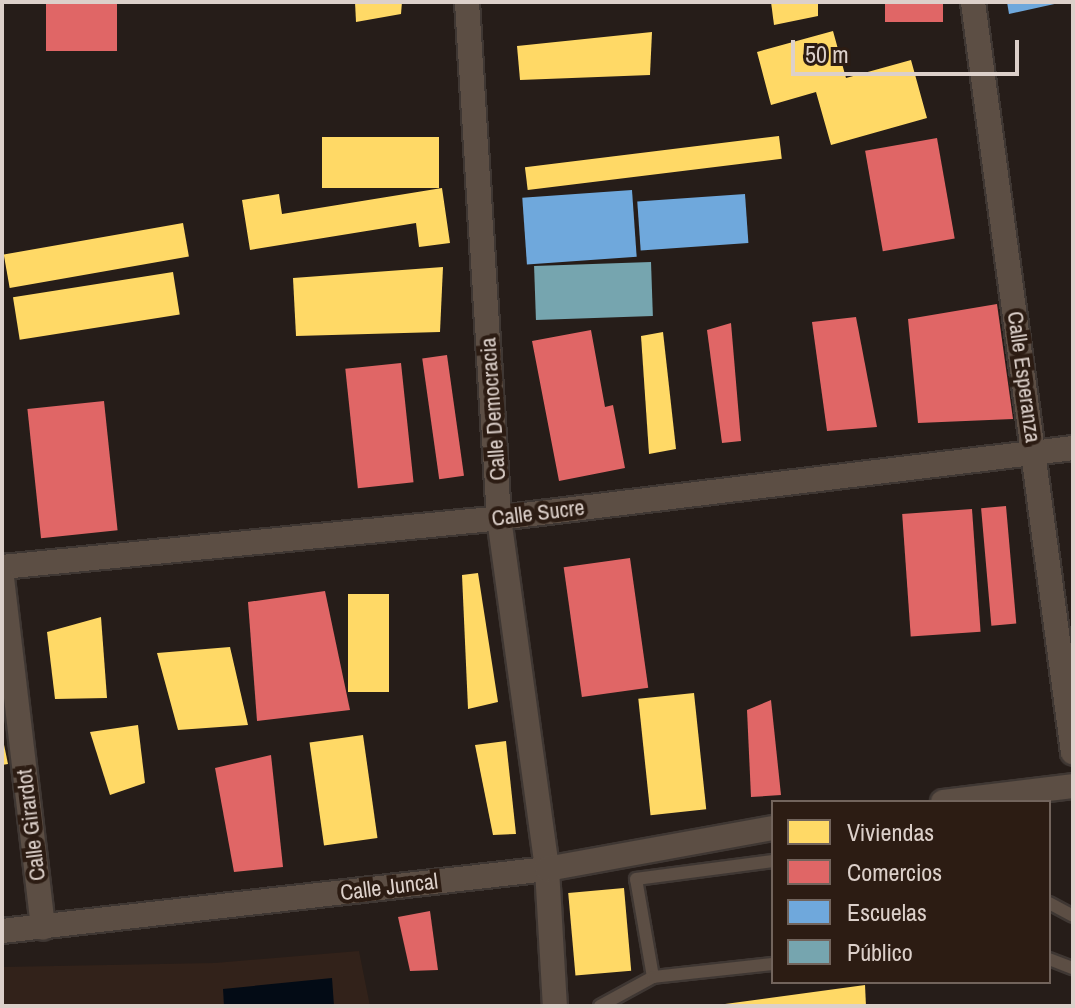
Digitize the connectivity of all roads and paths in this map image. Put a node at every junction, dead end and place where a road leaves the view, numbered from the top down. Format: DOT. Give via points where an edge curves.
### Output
graph roads {
  1 [pos="467,2"];
  2 [pos="973,2"];
  3 [pos="1073,448"];
  4 [pos="1035,454"];
  5 [pos="499,518"];
  6 [pos="2,567"];
  7 [pos="2,578"];
  8 [pos="1073,752"];
  9 [pos="1073,786"];
  10 [pos="959,800"];
  11 [pos="771,828"];
  12 [pos="771,861"];
  13 [pos="547,869"];
  14 [pos="1051,904"];
  15 [pos="1073,916"];
  16 [pos="43,928"];
  17 [pos="2,931"];
  18 [pos="1051,960"];
  19 [pos="771,964"];
  20 [pos="1073,968"];
  21 [pos="653,977"];
  22 [pos="555,1006"];
  23 [pos="600,1006"];
  1 -- 5 [label="street, Calle Democracia"];
  2 -- 4 [label="street, Calle Esperanza"];
  3 -- 4 [label="street, Calle Sucre"];
  4 -- 5 [label="street, Calle Sucre"];
  4 -- 8 [label="street, Calle Esperanza"];
  5 -- 6 [label="street, Calle Sucre"];
  5 -- 13 [label="street, Calle Democracia"];
  7 -- 16 [label="street, Calle Girardot"];
  9 -- 10 [label="street"];
  11 -- 13 [label="street, Calle Juncal"];
  12 -- 21 [label="lane" via="636,879"];
  13 -- 16 [label="street, Calle Juncal"];
  13 -- 22 [label="street, Calle Democracia"];
  14 -- 15 [label="lane"];
  16 -- 17 [label="street, Calle Juncal"];
  18 -- 20 [label="lane"];
  19 -- 21 [label="lane"];
  21 -- 23 [label="lane"];
}
